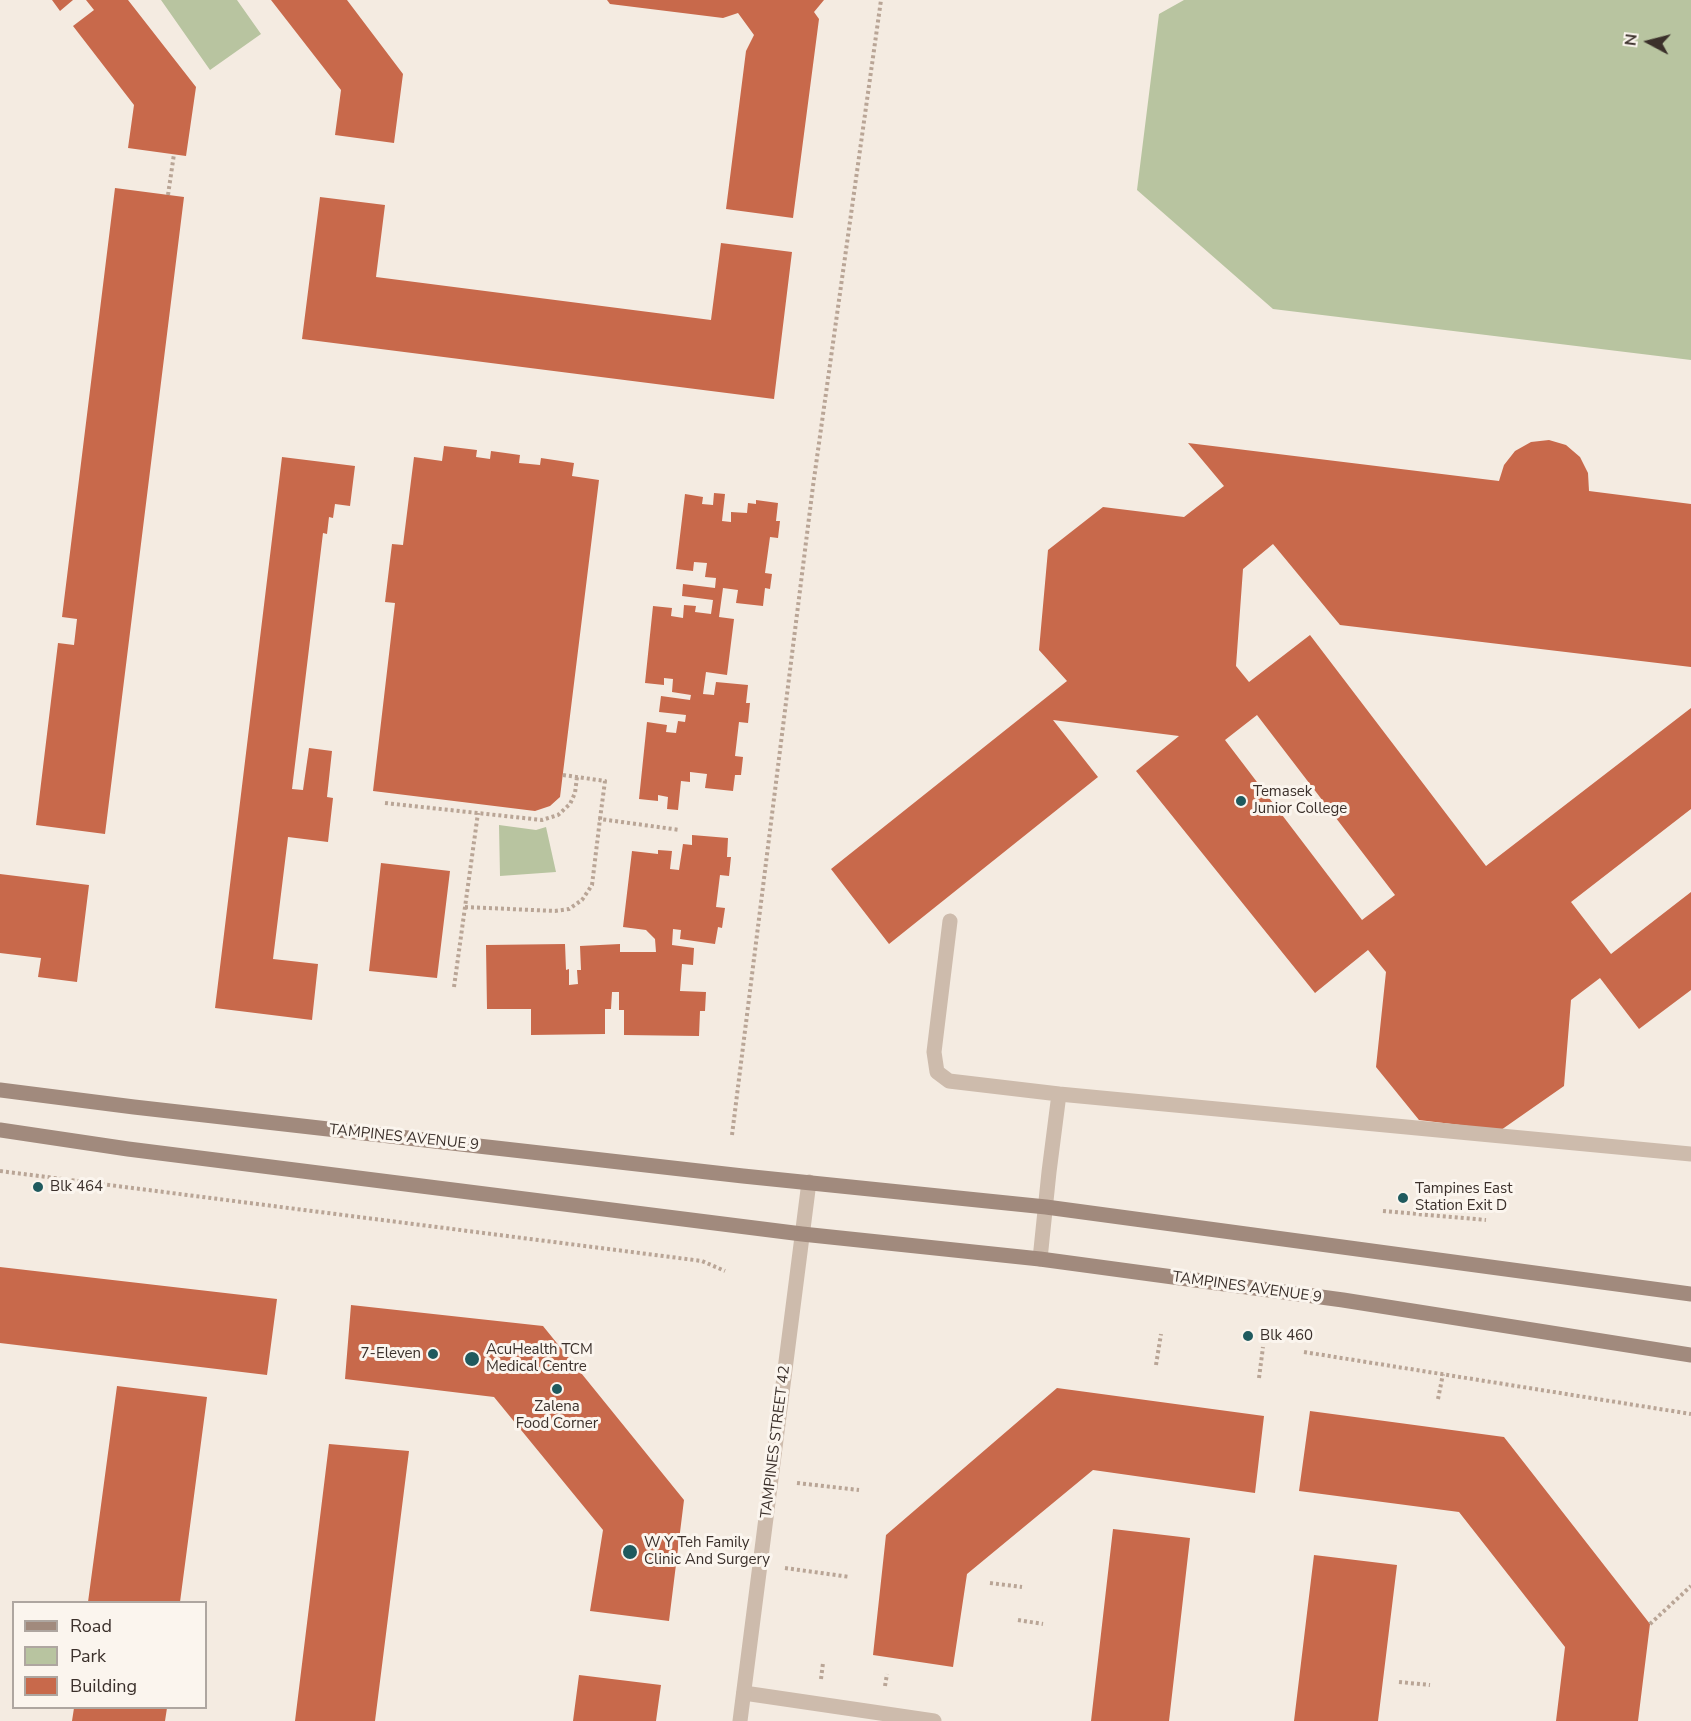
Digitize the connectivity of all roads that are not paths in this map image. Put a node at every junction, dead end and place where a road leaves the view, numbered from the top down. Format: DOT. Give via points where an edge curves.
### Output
graph roads {
  1 [pos="950,921"];
  2 [pos="0,1090"];
  3 [pos="1059,1094"];
  4 [pos="0,1130"];
  5 [pos="1691,1154"];
  6 [pos="809,1182"];
  7 [pos="1046,1207"];
  8 [pos="802,1234"];
  9 [pos="1040,1259"];
  10 [pos="1691,1294"];
  11 [pos="1691,1355"];
  12 [pos="744,1693"];
  13 [pos="740,1721"];
  14 [pos="934,1721"];
  1 -- 3 [label="street" via="934,1052 937,1072 950,1081"];
  2 -- 6 [label="main road, TAMPINES AVENUE 9"];
  3 -- 5 [label="street"];
  3 -- 7 [label="street"];
  4 -- 8 [label="main road, TAMPINES AVENUE 9"];
  6 -- 7 [label="main road, TAMPINES AVENUE 9"];
  6 -- 8 [label="street"];
  7 -- 9 [label="street"];
  7 -- 10 [label="main road, TAMPINES AVENUE 9"];
  8 -- 9 [label="main road, TAMPINES AVENUE 9"];
  8 -- 12 [label="street, TAMPINES STREET 42"];
  9 -- 11 [label="main road, TAMPINES AVENUE 9" via="1343,1300"];
  12 -- 13 [label="street, TAMPINES STREET 42"];
  12 -- 14 [label="street"];
}
